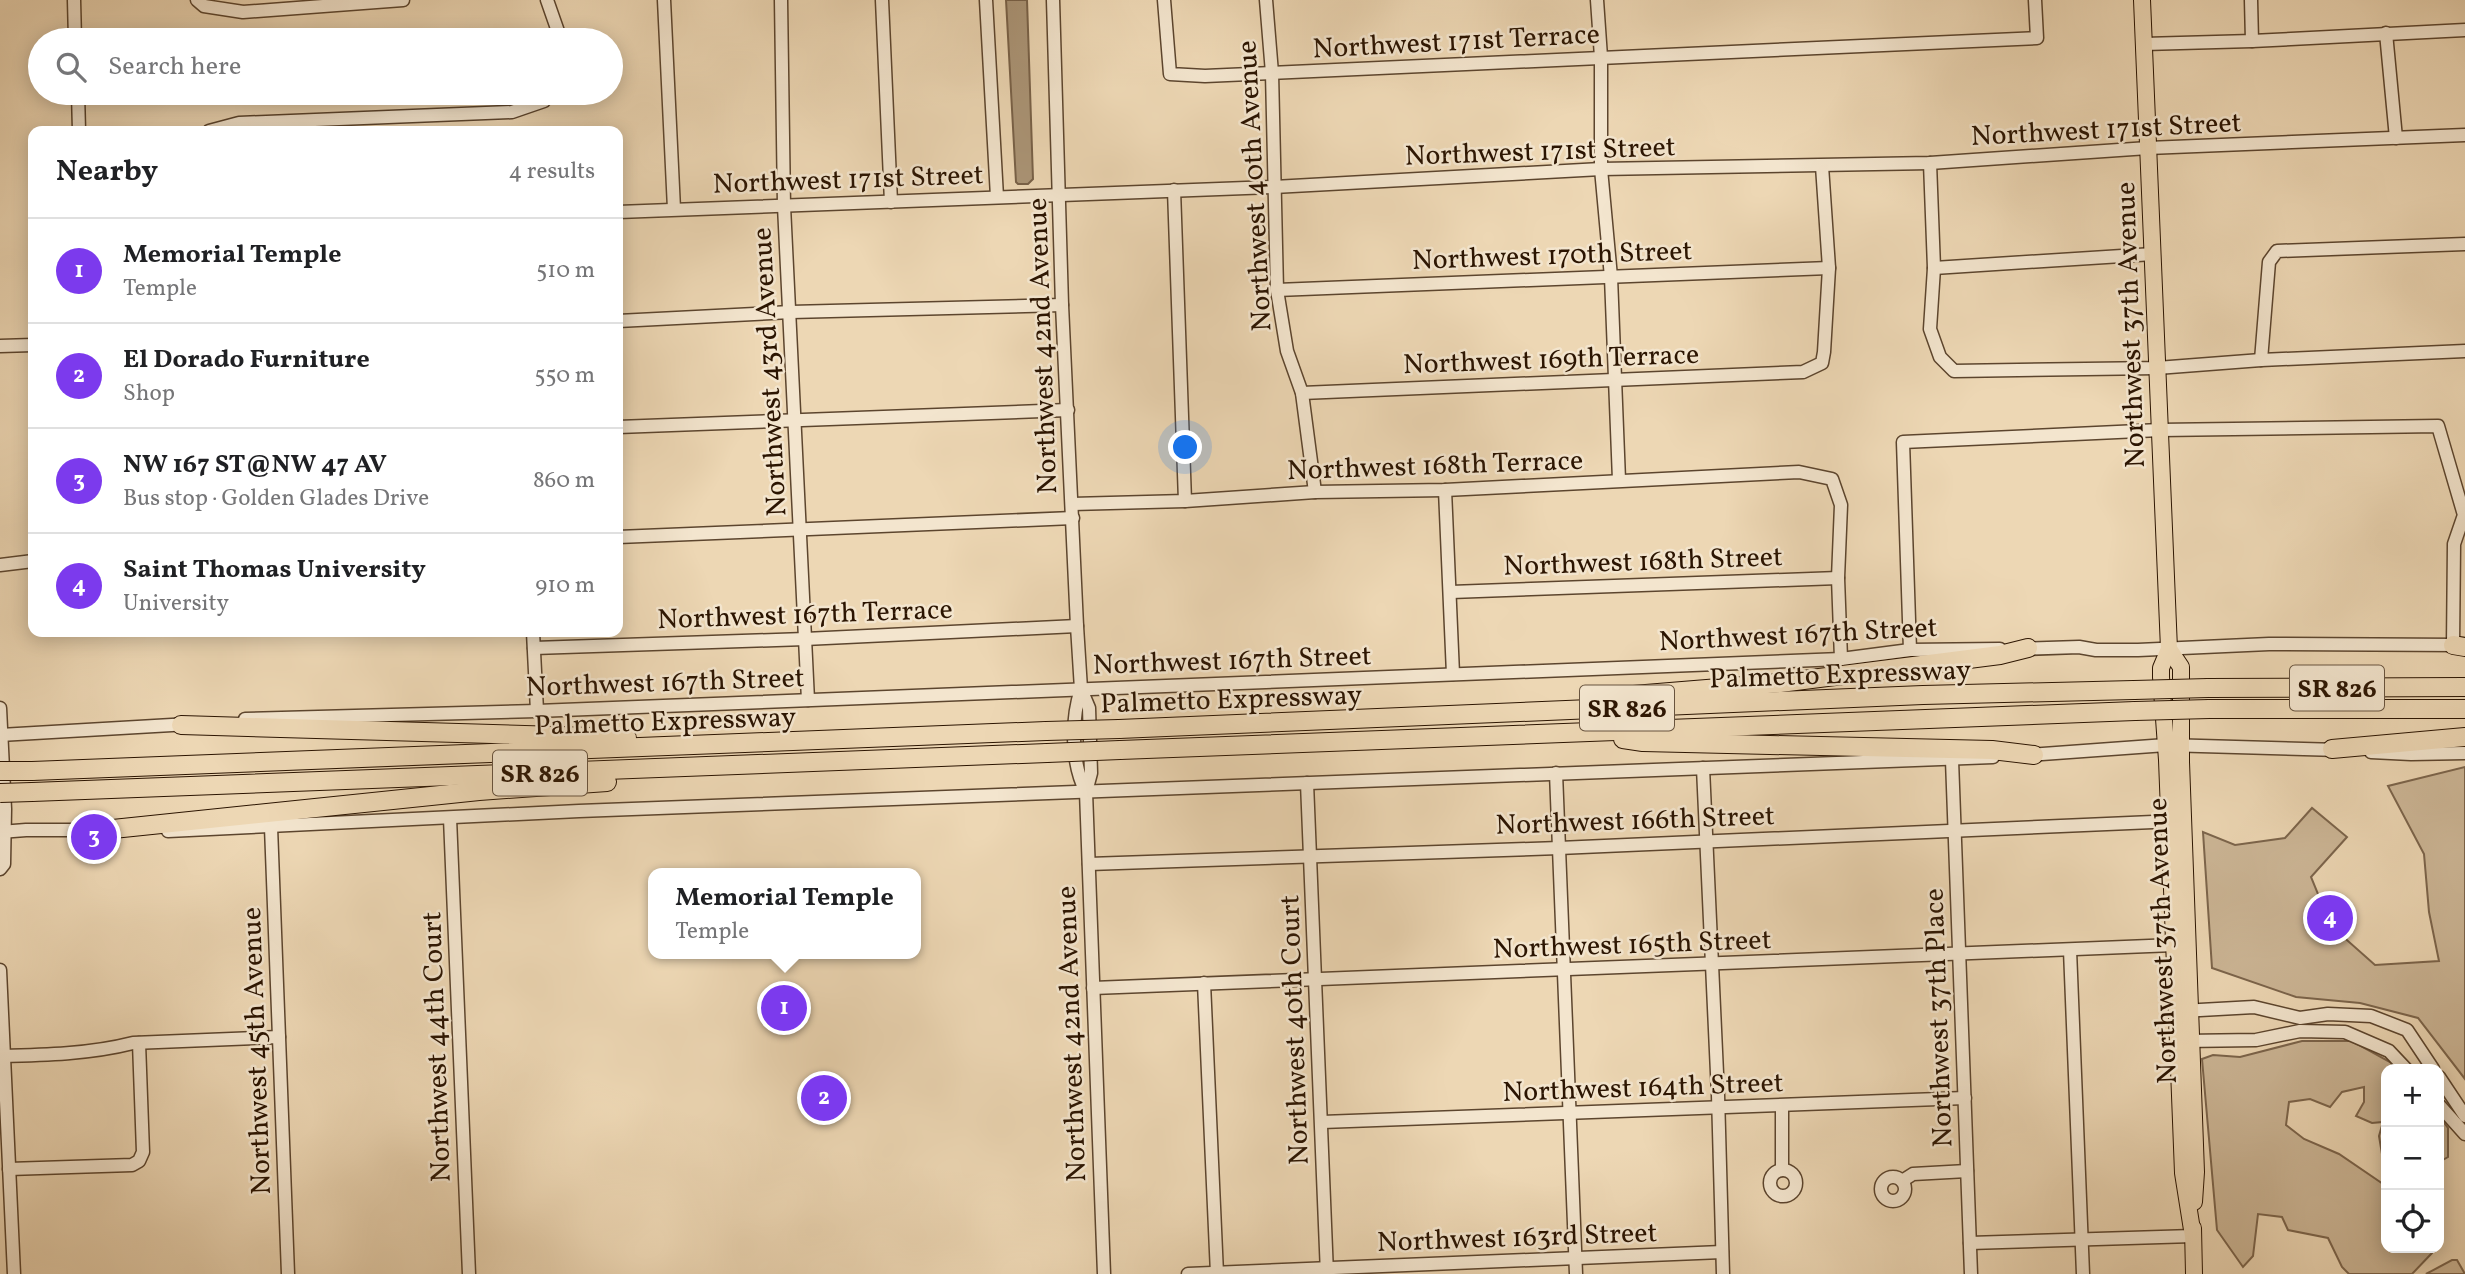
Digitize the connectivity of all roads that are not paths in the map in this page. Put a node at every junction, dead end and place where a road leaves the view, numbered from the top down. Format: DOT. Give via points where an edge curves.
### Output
graph roads {
  1 [pos="74,0"];
  2 [pos="197,0"];
  3 [pos="403,0"];
  4 [pos="547,0"];
  5 [pos="664,0"];
  6 [pos="781,0"];
  7 [pos="881,0"];
  8 [pos="986,0"];
  9 [pos="1053,0"];
  10 [pos="1164,0"];
  11 [pos="1266,0"];
  12 [pos="1597,0"];
  13 [pos="2035,0"];
  14 [pos="2142,0"];
  15 [pos="2251,0"];
  16 [pos="75,28"];
  17 [pos="557,28"];
  18 [pos="2465,30"];
  19 [pos="2386,33"];
  20 [pos="2252,41"];
  21 [pos="2144,44"];
  22 [pos="1601,57"];
  23 [pos="1272,73"];
  24 [pos="78,105"];
  25 [pos="532,105"];
  26 [pos="79,126"];
  27 [pos="228,126"];
  28 [pos="2465,135"];
  29 [pos="2396,138"];
  30 [pos="2148,148"];
  31 [pos="1930,163"];
  32 [pos="1822,166"];
  33 [pos="1601,169"];
  34 [pos="1274,187"];
  35 [pos="1174,190"];
  36 [pos="1059,194"];
  37 [pos="997,197"];
  38 [pos="891,202"];
  39 [pos="784,206"];
  40 [pos="674,209"];
  41 [pos="623,212"];
  42 [pos="2465,244"];
  43 [pos="2153,254"];
  44 [pos="1829,268"];
  45 [pos="1934,268"];
  46 [pos="1611,276"];
  47 [pos="1277,290"];
  48 [pos="1062,305"];
  49 [pos="791,312"];
  50 [pos="623,321"];
  51 [pos="28,345"];
  52 [pos="0,346"];
  53 [pos="2465,351"];
  54 [pos="2261,360"];
  55 [pos="2157,368"];
  56 [pos="1615,379"];
  57 [pos="1301,393"];
  58 [pos="1068,410"];
  59 [pos="795,421"];
  60 [pos="623,427"];
  61 [pos="2160,430"];
  62 [pos="1619,480"];
  63 [pos="1445,491"];
  64 [pos="1315,492"];
  65 [pos="1185,501"];
  66 [pos="1072,504"];
  67 [pos="2465,515"];
  68 [pos="1073,518"];
  69 [pos="800,531"];
  70 [pos="623,537"];
  71 [pos="28,562"];
  72 [pos="0,565"];
  73 [pos="1838,578"];
  74 [pos="1451,592"];
  75 [pos="1077,626"];
  76 [pos="533,637"];
  77 [pos="805,639"];
  78 [pos="2461,646"];
  79 [pos="534,648"];
  80 [pos="2028,648"];
  81 [pos="2169,649"];
  82 [pos="1910,650"];
  83 [pos="1841,659"];
  84 [pos="1453,674"];
  85 [pos="2465,687"];
  86 [pos="1081,689"];
  87 [pos="808,700"];
  88 [pos="0,709"];
  89 [pos="2465,709"];
  90 [pos="537,711"];
  91 [pos="1500,713"];
  92 [pos="181,725"];
  93 [pos="1567,733"];
  94 [pos="1,735"];
  95 [pos="2465,737"];
  96 [pos="2174,745"];
  97 [pos="689,746"];
  98 [pos="2332,749"];
  99 [pos="2465,753"];
  100 [pos="2034,755"];
  101 [pos="1952,760"];
  102 [pos="709,766"];
  103 [pos="1703,768"];
  104 [pos="0,771"];
  105 [pos="1556,773"];
  106 [pos="1307,783"];
  107 [pos="1086,792"];
  108 [pos="0,793"];
  109 [pos="450,818"];
  110 [pos="2177,821"];
  111 [pos="271,827"];
  112 [pos="113,829"];
  113 [pos="1955,831"];
  114 [pos="2,832"];
  115 [pos="1706,840"];
  116 [pos="1559,848"];
  117 [pos="1311,855"];
  118 [pos="1089,864"];
  119 [pos="0,869"];
  120 [pos="2174,945"];
  121 [pos="2070,950"];
  122 [pos="1959,955"];
  123 [pos="1712,964"];
  124 [pos="0,970"];
  125 [pos="1563,970"];
  126 [pos="1317,979"];
  127 [pos="1204,983"];
  128 [pos="1093,988"];
  129 [pos="1,1011"];
  130 [pos="2183,1011"];
  131 [pos="2300,1024"];
  132 [pos="279,1037"];
  133 [pos="2184,1041"];
  134 [pos="139,1043"];
  135 [pos="2,1056"];
  136 [pos="2401,1064"];
  137 [pos="2430,1064"];
  138 [pos="2444,1084"];
  139 [pos="1965,1098"];
  140 [pos="1782,1106"];
  141 [pos="1718,1108"];
  142 [pos="2444,1111"];
  143 [pos="1568,1114"];
  144 [pos="2465,1116"];
  145 [pos="1322,1122"];
  146 [pos="2465,1135"];
  147 [pos="9,1169"];
  148 [pos="1782,1170"];
  149 [pos="1967,1171"];
  150 [pos="1902,1181"];
  151 [pos="2193,1236"];
  152 [pos="2082,1239"];
  153 [pos="1970,1243"];
  154 [pos="1722,1252"];
  155 [pos="1576,1259"];
  156 [pos="1451,1269"];
  157 [pos="1327,1271"];
  158 [pos="1217,1273"];
  159 [pos="14,1274"];
  160 [pos="288,1274"];
  161 [pos="469,1274"];
  162 [pos="1104,1274"];
  163 [pos="1188,1274"];
  164 [pos="1576,1274"];
  165 [pos="1723,1274"];
  166 [pos="1971,1274"];
  167 [pos="2083,1274"];
  168 [pos="2194,1274"];
  1 -- 16 [label="street"];
  2 -- 3 [label="street" via="204,6 243,12"];
  4 -- 17 [label="street"];
  5 -- 40 [label="street"];
  6 -- 39 [label="street, Northwest 43rd Avenue"];
  7 -- 38 [label="street"];
  8 -- 37 [label="street"];
  9 -- 36 [label="street, Northwest 42nd Avenue"];
  10 -- 23 [label="street, Northwest 171st Terrace" via="1170,74"];
  11 -- 23 [label="street, Northwest 40th Avenue"];
  12 -- 22 [label="street"];
  13 -- 22 [label="street, Northwest 171st Terrace" via="2038,38"];
  14 -- 21 [label="main road, Northwest 37th Avenue"];
  15 -- 20 [label="street"];
  18 -- 19 [label="street"];
  19 -- 20 [label="street"];
  19 -- 29 [label="street"];
  20 -- 21 [label="street"];
  21 -- 30 [label="main road, Northwest 37th Avenue"];
  22 -- 23 [label="street, Northwest 171st Terrace"];
  22 -- 33 [label="street"];
  23 -- 34 [label="street, Northwest 40th Avenue"];
  24 -- 26 [label="street"];
  25 -- 27 [label="street" via="512,112"];
  28 -- 29 [label="street, Northwest 171st Street"];
  29 -- 30 [label="street, Northwest 171st Street"];
  30 -- 31 [label="street, Northwest 171st Street"];
  30 -- 43 [label="main road, Northwest 37th Avenue"];
  31 -- 32 [label="street, Northwest 171st Street"];
  31 -- 45 [label="street"];
  32 -- 33 [label="street, Northwest 171st Street"];
  32 -- 44 [label="street"];
  33 -- 34 [label="street, Northwest 171st Street"];
  33 -- 46 [label="street"];
  34 -- 35 [label="street, Northwest 171st Street"];
  34 -- 47 [label="street, Northwest 40th Avenue"];
  35 -- 36 [label="street, Northwest 171st Street"];
  35 -- 65 [label="street"];
  36 -- 37 [label="street, Northwest 171st Street"];
  36 -- 48 [label="street, Northwest 42nd Avenue"];
  37 -- 38 [label="street, Northwest 171st Street"];
  38 -- 39 [label="street, Northwest 171st Street"];
  39 -- 40 [label="street, Northwest 171st Street"];
  39 -- 49 [label="street, Northwest 43rd Avenue"];
  40 -- 41 [label="street, Northwest 171st Street"];
  42 -- 54 [label="street" via="2277,251 2269,262"];
  43 -- 45 [label="street"];
  43 -- 55 [label="main road, Northwest 37th Avenue"];
  44 -- 46 [label="street, Northwest 170th Street"];
  44 -- 56 [label="street, Northwest 169th Terrace" via="1822,363 1803,372"];
  45 -- 55 [label="street" via="1930,329 1940,357 1954,371"];
  46 -- 47 [label="street, Northwest 170th Street"];
  46 -- 56 [label="street"];
  47 -- 57 [label="street, Northwest 40th Avenue" via="1287,351"];
  48 -- 49 [label="street"];
  48 -- 58 [label="street, Northwest 42nd Avenue"];
  49 -- 50 [label="street"];
  49 -- 59 [label="street, Northwest 43rd Avenue"];
  51 -- 52 [label="street"];
  53 -- 54 [label="street"];
  54 -- 55 [label="street"];
  55 -- 61 [label="main road, Northwest 37th Avenue"];
  56 -- 57 [label="street, Northwest 169th Terrace"];
  56 -- 62 [label="street"];
  57 -- 64 [label="street, Northwest 40th Avenue"];
  58 -- 59 [label="street"];
  58 -- 66 [label="street, Northwest 42nd Avenue"];
  59 -- 60 [label="street"];
  59 -- 69 [label="street, Northwest 43rd Avenue"];
  61 -- 67 [label="street" via="2438,426"];
  61 -- 81 [label="main road, Northwest 37th Avenue"];
  61 -- 82 [label="street" via="1903,442"];
  62 -- 63 [label="street, Northwest 168th Terrace"];
  62 -- 73 [label="street, Northwest 168th Terrace" via="1799,472 1832,479 1841,505"];
  63 -- 64 [label="street, Northwest 168th Terrace"];
  63 -- 74 [label="street"];
  64 -- 65 [label="street, Northwest 168th Terrace"];
  65 -- 66 [label="street, Northwest 168th Terrace"];
  66 -- 68 [label="street, Northwest 42nd Avenue"];
  67 -- 78 [label="street" via="2454,544"];
  68 -- 69 [label="street"];
  68 -- 75 [label="street, Northwest 42nd Avenue"];
  69 -- 70 [label="street"];
  69 -- 77 [label="street, Northwest 43rd Avenue"];
  71 -- 72 [label="street"];
  73 -- 74 [label="street, Northwest 168th Street"];
  73 -- 83 [label="street"];
  74 -- 84 [label="street"];
  75 -- 77 [label="street, Northwest 167th Terrace"];
  75 -- 86 [label="street, Northwest 42nd Avenue"];
  76 -- 79 [label="street"];
  77 -- 79 [label="street, Northwest 167th Terrace"];
  77 -- 87 [label="street, Northwest 43rd Avenue"];
  78 -- 81 [label="street, Northwest 167th Street" via="2269,644"];
  79 -- 90 [label="street"];
  80 -- 81 [label="street, Northwest 167th Street"];
  80 -- 82 [label="street, Northwest 167th Street"];
  80 -- 91 [label="highway" via="2000,656 1780,683 1586,699"];
  81 -- 96 [label="main road, Northwest 37th Avenue" via="2181,667"];
  82 -- 83 [label="street, Northwest 167th Street"];
  83 -- 84 [label="street, Northwest 167th Street"];
  84 -- 86 [label="street, Northwest 167th Street"];
  85 -- 91 [label="highway, Palmetto Expressway / SR 826, bridge" via="1923,695"];
  86 -- 87 [label="street, Northwest 167th Street"];
  86 -- 107 [label="street, Northwest 42nd Avenue" via="1075,708 1078,775"];
  87 -- 90 [label="street, Northwest 167th Street"];
  88 -- 94 [label="street"];
  89 -- 93 [label="highway, Palmetto Expressway / SR 826, bridge" via="2209,709"];
  90 -- 92 [label="street, Northwest 167th Street"];
  91 -- 97 [label="highway, Palmetto Expressway / SR 826, bridge"];
  92 -- 94 [label="street, Northwest 167th Street"];
  92 -- 97 [label="highway" via="617,737"];
  93 -- 100 [label="highway" via="1643,742 1992,750"];
  93 -- 102 [label="highway, Palmetto Expressway / SR 826, bridge"];
  94 -- 114 [label="street"];
  95 -- 98 [label="highway"];
  96 -- 98 [label="street"];
  96 -- 100 [label="street"];
  96 -- 110 [label="main road, Northwest 37th Avenue"];
  97 -- 104 [label="highway, Palmetto Expressway / SR 826, bridge"];
  98 -- 99 [label="street"];
  100 -- 101 [label="street"];
  101 -- 103 [label="street"];
  101 -- 113 [label="street, Northwest 37th Place"];
  102 -- 108 [label="highway, Palmetto Expressway / SR 826, bridge"];
  102 -- 112 [label="highway" via="646,779 478,790"];
  103 -- 105 [label="street"];
  103 -- 115 [label="street"];
  105 -- 106 [label="street"];
  105 -- 116 [label="street"];
  106 -- 107 [label="street"];
  106 -- 117 [label="street, Northwest 40th Court"];
  107 -- 109 [label="street"];
  107 -- 118 [label="street, Northwest 42nd Avenue"];
  109 -- 111 [label="street"];
  109 -- 161 [label="street, Northwest 44th Court"];
  110 -- 113 [label="street, Northwest 166th Street"];
  110 -- 120 [label="main road, Northwest 37th Avenue"];
  110 -- 130 [label="main road, Northwest 37th Avenue"];
  111 -- 112 [label="street"];
  111 -- 132 [label="street, Northwest 45th Avenue"];
  112 -- 114 [label="street"];
  113 -- 115 [label="street, Northwest 166th Street"];
  113 -- 122 [label="street, Northwest 37th Place"];
  114 -- 119 [label="street" via="4,864"];
  115 -- 116 [label="street, Northwest 166th Street"];
  115 -- 123 [label="street"];
  116 -- 117 [label="street, Northwest 166th Street"];
  116 -- 125 [label="street"];
  117 -- 118 [label="street, Northwest 166th Street"];
  117 -- 126 [label="street, Northwest 40th Court"];
  118 -- 128 [label="street, Northwest 42nd Avenue"];
  120 -- 121 [label="street, Northwest 165th Street"];
  120 -- 130 [label="main road, Northwest 37th Avenue"];
  121 -- 122 [label="street, Northwest 165th Street"];
  121 -- 152 [label="street"];
  122 -- 123 [label="street, Northwest 165th Street"];
  122 -- 139 [label="street, Northwest 37th Place"];
  123 -- 125 [label="street, Northwest 165th Street"];
  123 -- 141 [label="street"];
  124 -- 129 [label="street"];
  125 -- 126 [label="street, Northwest 165th Street"];
  125 -- 143 [label="street"];
  126 -- 127 [label="street, Northwest 165th Street"];
  126 -- 145 [label="street, Northwest 40th Court"];
  127 -- 128 [label="street, Northwest 165th Street"];
  127 -- 158 [label="street"];
  128 -- 162 [label="street, Northwest 42nd Avenue"];
  129 -- 135 [label="street"];
  130 -- 131 [label="street" via="2254,1007"];
  130 -- 133 [label="main road, Northwest 37th Avenue"];
  131 -- 133 [label="street" via="2256,1040"];
  131 -- 136 [label="street" via="2345,1032 2389,1051"];
  131 -- 137 [label="street" via="2328,1014 2371,1016 2407,1030"];
  132 -- 134 [label="street"];
  132 -- 160 [label="street, Northwest 45th Avenue"];
  133 -- 151 [label="main road, Northwest 37th Avenue" via="2196,1172"];
  134 -- 135 [label="street" via="61,1054"];
  134 -- 147 [label="street" via="143,1152 139,1161 132,1165"];
  135 -- 147 [label="street"];
  138 -- 144 [label="street"];
  139 -- 140 [label="street, Northwest 164th Street"];
  139 -- 149 [label="street, Northwest 37th Place"];
  140 -- 141 [label="street, Northwest 164th Street"];
  140 -- 148 [label="street"];
  141 -- 143 [label="street, Northwest 164th Street"];
  141 -- 154 [label="street"];
  142 -- 146 [label="street"];
  143 -- 145 [label="street, Northwest 164th Street"];
  143 -- 155 [label="street"];
  145 -- 157 [label="street, Northwest 40th Court"];
  147 -- 159 [label="street"];
  149 -- 150 [label="street" via="1913,1174"];
  149 -- 153 [label="street, Northwest 37th Place"];
  151 -- 152 [label="street"];
  151 -- 168 [label="main road, Northwest 37th Avenue"];
  152 -- 153 [label="street"];
  152 -- 167 [label="street"];
  153 -- 166 [label="street, Northwest 37th Place"];
  154 -- 155 [label="street, Northwest 163rd Street"];
  154 -- 165 [label="street"];
  155 -- 156 [label="street, Northwest 163rd Street"];
  155 -- 164 [label="street"];
  156 -- 157 [label="street, Northwest 163rd Street"];
  157 -- 158 [label="street, Northwest 163rd Street"];
  158 -- 163 [label="street, Northwest 163rd Street"];
}
